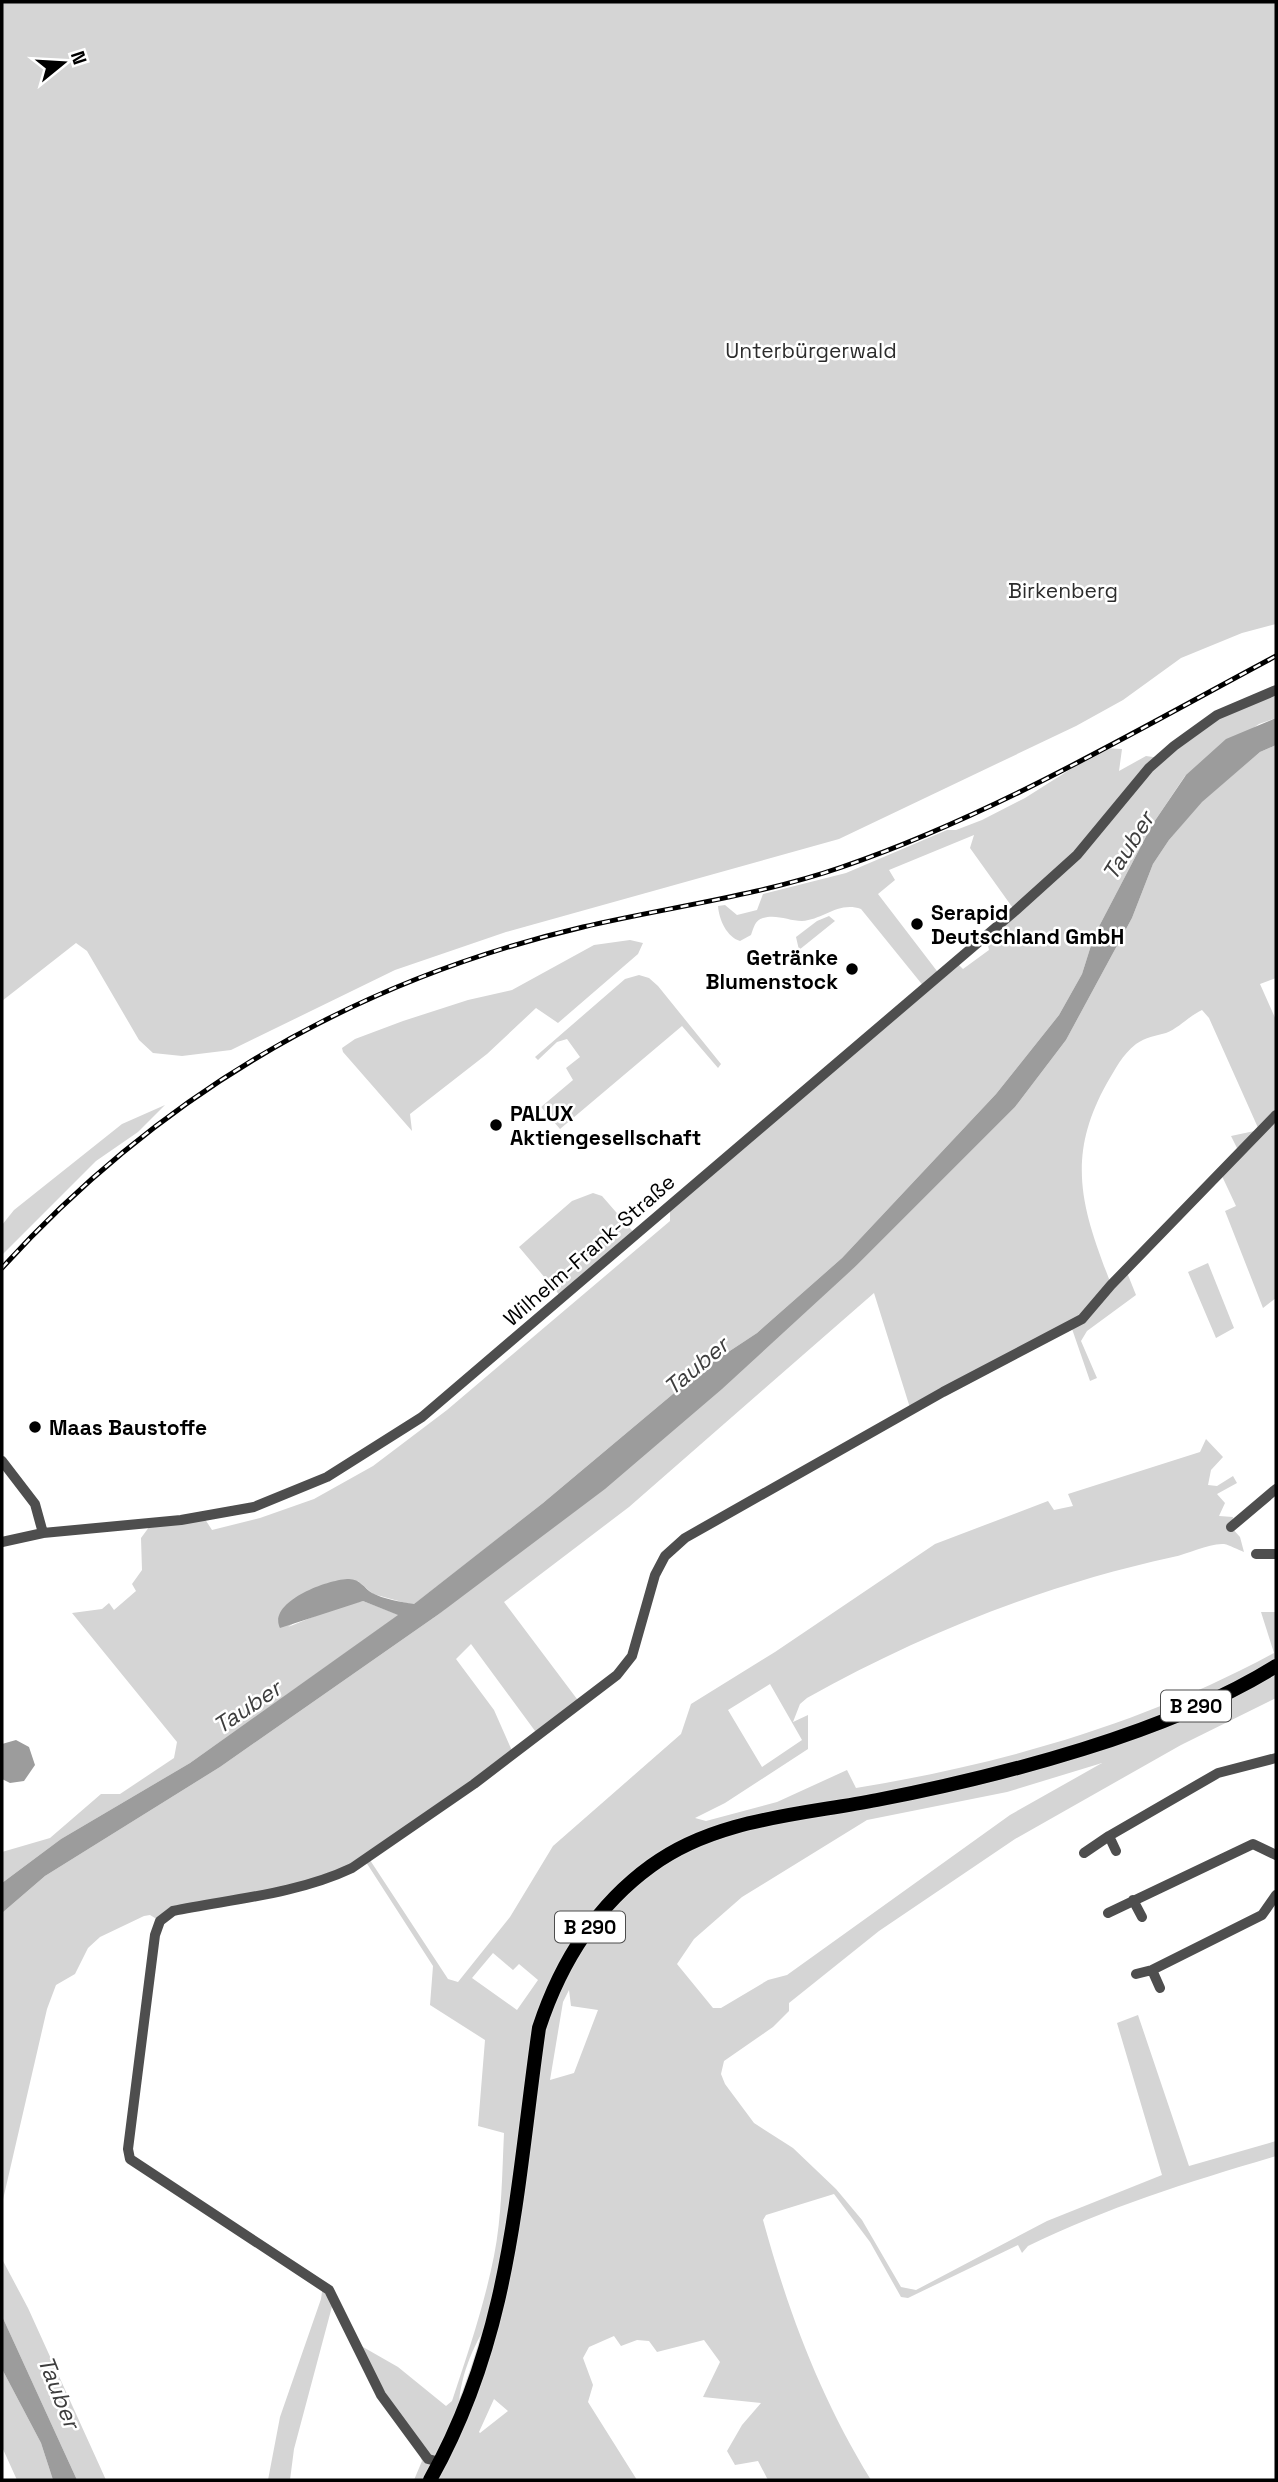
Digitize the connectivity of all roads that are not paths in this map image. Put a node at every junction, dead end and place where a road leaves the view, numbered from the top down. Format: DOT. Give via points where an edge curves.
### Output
graph roads {
  1 [pos="1276,690"];
  2 [pos="1276,1115"];
  3 [pos="2,1461"];
  4 [pos="1276,1489"];
  5 [pos="1231,1527"];
  6 [pos="43,1533"];
  7 [pos="2,1542"];
  8 [pos="1256,1554"];
  9 [pos="1276,1554"];
  10 [pos="1270,1669"];
  11 [pos="1276,1758"];
  12 [pos="1110,1836"];
  13 [pos="1116,1851"];
  14 [pos="1084,1853"];
  15 [pos="1276,1855"];
  16 [pos="1276,1895"];
  17 [pos="1133,1900"];
  18 [pos="1108,1913"];
  19 [pos="1142,1917"];
  20 [pos="1152,1970"];
  21 [pos="1136,1973"];
  22 [pos="1160,1988"];
  23 [pos="440,2462"];
  24 [pos="430,2480"];
  1 -- 6 [label="street, Wilhelm-Frank-Straße" via="1217,715 1174,746 1149,768 1077,855 1024,903 422,1417 327,1477 254,1507 181,1520"];
  2 -- 23 [label="street" via="1082,1319 789,1477 670,1550 655,1575 628,1663 474,1784 335,1876 173,1911 160,1921 147,1989 130,2159 329,2290 381,2395 428,2459"];
  3 -- 6 [label="street" via="35,1504"];
  4 -- 5 [label="street"];
  6 -- 7 [label="street, Wilhelm-Frank-Straße"];
  8 -- 9 [label="street"];
  10 -- 23 [label="main road, B 290" via="1207,1701 1096,1744 962,1781 796,1812 727,1830 668,1855 615,1898 567,1961 539,2028 506,2272 482,2365"];
  11 -- 12 [label="street" via="1218,1773"];
  12 -- 13 [label="street"];
  12 -- 14 [label="street"];
  15 -- 17 [label="street" via="1253,1844"];
  16 -- 20 [label="street" via="1262,1916"];
  17 -- 18 [label="street"];
  17 -- 19 [label="street"];
  20 -- 21 [label="street"];
  20 -- 22 [label="street"];
  23 -- 24 [label="main road, B 290"];
}
